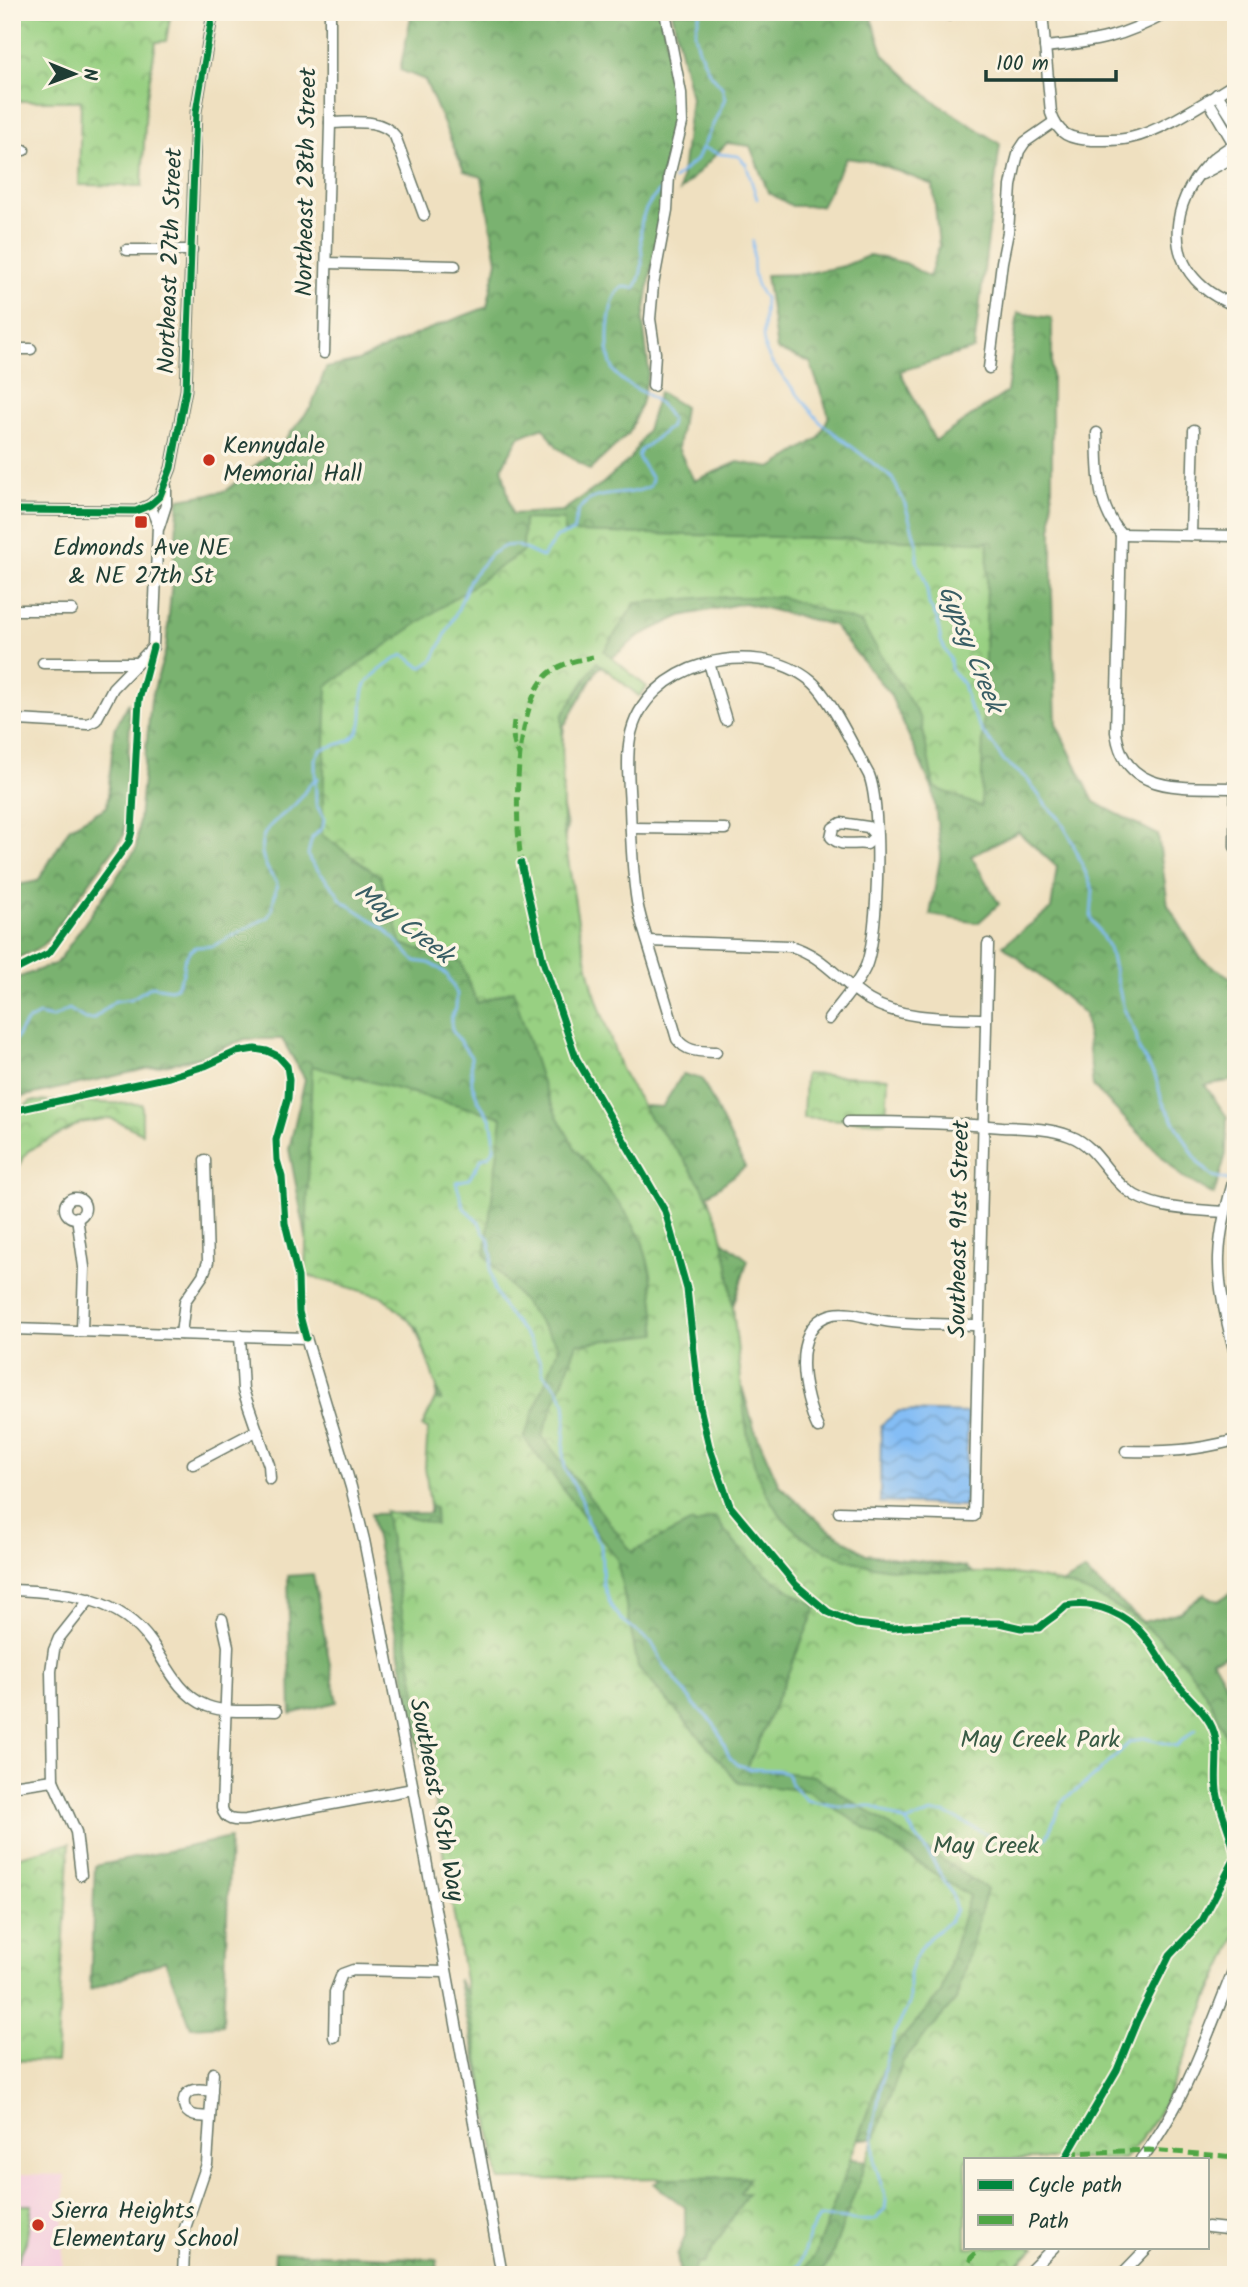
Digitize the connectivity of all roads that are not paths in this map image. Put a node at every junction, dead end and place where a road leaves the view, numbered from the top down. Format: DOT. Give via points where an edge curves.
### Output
graph roads {
  1 [pos="213,12"];
  2 [pos="330,12"];
  3 [pos="665,12"];
  4 [pos="1042,12"];
  5 [pos="1169,12"];
  6 [pos="1045,47"];
  7 [pos="1236,83"];
  8 [pos="1212,97"];
  9 [pos="1054,122"];
  10 [pos="330,123"];
  11 [pos="1236,124"];
  12 [pos="1235,144"];
  13 [pos="12,150"];
  14 [pos="24,150"];
  15 [pos="1236,156"];
  16 [pos="1199,176"];
  17 [pos="424,215"];
  18 [pos="127,250"];
  19 [pos="192,250"];
  20 [pos="327,263"];
  21 [pos="455,267"];
  22 [pos="1236,306"];
  23 [pos="12,349"];
  24 [pos="31,349"];
  25 [pos="324,353"];
  26 [pos="989,368"];
  27 [pos="653,386"];
  28 [pos="1194,429"];
  29 [pos="1097,433"];
  30 [pos="167,480"];
  31 [pos="150,505"];
  32 [pos="12,510"];
  33 [pos="158,531"];
  34 [pos="1121,534"];
  35 [pos="1192,535"];
  36 [pos="1236,536"];
  37 [pos="12,610"];
  38 [pos="72,610"];
  39 [pos="43,663"];
  40 [pos="136,663"];
  41 [pos="709,663"];
  42 [pos="18,720"];
  43 [pos="726,720"];
  44 [pos="1236,752"];
  45 [pos="1236,788"];
  46 [pos="631,828"];
  47 [pos="724,829"];
  48 [pos="1235,848"];
  49 [pos="648,941"];
  50 [pos="988,944"];
  51 [pos="852,987"];
  52 [pos="829,1018"];
  53 [pos="986,1019"];
  54 [pos="716,1052"];
  55 [pos="848,1122"];
  56 [pos="984,1125"];
  57 [pos="205,1160"];
  58 [pos="1236,1172"];
  59 [pos="1224,1212"];
  60 [pos="78,1217"];
  61 [pos="978,1325"];
  62 [pos="12,1329"];
  63 [pos="82,1330"];
  64 [pos="181,1334"];
  65 [pos="1233,1334"];
  66 [pos="240,1335"];
  67 [pos="1236,1358"];
  68 [pos="818,1428"];
  69 [pos="256,1431"];
  70 [pos="1236,1440"];
  71 [pos="1126,1451"];
  72 [pos="192,1464"];
  73 [pos="270,1479"];
  74 [pos="839,1512"];
  75 [pos="12,1590"];
  76 [pos="90,1599"];
  77 [pos="222,1619"];
  78 [pos="226,1710"];
  79 [pos="276,1711"];
  80 [pos="53,1780"];
  81 [pos="12,1786"];
  82 [pos="413,1789"];
  83 [pos="81,1875"];
  84 [pos="1236,1964"];
  85 [pos="446,1972"];
  86 [pos="334,2037"];
  87 [pos="213,2073"];
  88 [pos="212,2091"];
  89 [pos="210,2117"];
  90 [pos="1143,2158"];
  91 [pos="1210,2227"];
  92 [pos="1236,2230"];
  93 [pos="1053,2248"];
  94 [pos="1147,2248"];
  95 [pos="183,2275"];
  96 [pos="502,2275"];
  97 [pos="1026,2275"];
  98 [pos="1121,2275"];
  1 -- 19 [label="street, Northeast 27th Street" via="197,112"];
  2 -- 10 [label="street, Northeast 28th Street"];
  3 -- 27 [label="street" via="682,114 668,176 650,319"];
  4 -- 6 [label="street"];
  5 -- 6 [label="street" via="1108,39"];
  6 -- 9 [label="street"];
  7 -- 8 [label="street"];
  8 -- 9 [label="street" via="1143,134 1120,140 1066,136"];
  8 -- 11 [label="street"];
  8 -- 12 [label="street"];
  9 -- 26 [label="street" via="1025,142 1016,162"];
  10 -- 17 [label="street" via="379,124 390,129"];
  10 -- 20 [label="street, Northeast 28th Street"];
  12 -- 16 [label="street"];
  13 -- 14 [label="street"];
  15 -- 16 [label="street"];
  16 -- 22 [label="street" via="1183,200 1177,228 1180,253 1201,286"];
  18 -- 19 [label="street"];
  19 -- 30 [label="street, Northeast 27th Street" via="186,390"];
  20 -- 21 [label="street"];
  20 -- 25 [label="street, Northeast 28th Street"];
  23 -- 24 [label="street"];
  28 -- 35 [label="street"];
  29 -- 34 [label="street" via="1102,504"];
  30 -- 31 [label="street, Northeast 27th Street"];
  30 -- 33 [label="street, Northeast 27th Street"];
  31 -- 32 [label="street" via="136,511"];
  31 -- 33 [label="street, Northeast 27th Street"];
  33 -- 40 [label="street, Northeast 27th Street" via="155,640"];
  34 -- 35 [label="street"];
  34 -- 45 [label="street" via="1119,751 1126,764 1149,781"];
  35 -- 36 [label="street"];
  37 -- 38 [label="street"];
  39 -- 40 [label="street"];
  40 -- 42 [label="street, Northeast 27th Street" via="113,688 96,720 88,724"];
  41 -- 43 [label="street"];
  41 -- 46 [label="street" via="689,669 650,696 635,720 628,751"];
  41 -- 51 [label="street" via="756,657 793,669 811,681 869,775 876,799 874,936 866,965"];
  44 -- 45 [label="street"];
  45 -- 48 [label="street"];
  46 -- 47 [label="street"];
  46 -- 49 [label="street" via="637,904"];
  49 -- 51 [label="street" via="790,946 808,953"];
  49 -- 54 [label="street" via="677,1040 686,1049"];
  50 -- 53 [label="street, Southeast 91st Street"];
  51 -- 52 [label="street"];
  51 -- 53 [label="street" via="868,1000 897,1010"];
  53 -- 56 [label="street, Southeast 91st Street"];
  55 -- 56 [label="street"];
  56 -- 59 [label="street" via="1069,1136 1089,1147 1137,1197 1169,1207"];
  56 -- 61 [label="street, Southeast 91st Street"];
  57 -- 64 [label="street" via="208,1262 185,1301"];
  58 -- 59 [label="street"];
  59 -- 65 [label="street" via="1219,1266"];
  60 -- 63 [label="street" via="84,1267"];
  61 -- 68 [label="street" via="892,1322 843,1314 821,1320 807,1335 803,1349 810,1410"];
  61 -- 74 [label="street, Southeast 91st Street" via="974,1516"];
  62 -- 63 [label="street"];
  63 -- 64 [label="street"];
  64 -- 66 [label="street"];
  65 -- 67 [label="street"];
  66 -- 69 [label="street" via="243,1390"];
  66 -- 82 [label="street, Southeast 95th Way" via="306,1338 361,1527"];
  69 -- 72 [label="street"];
  69 -- 73 [label="street"];
  70 -- 71 [label="street" via="1197,1450"];
  75 -- 76 [label="street"];
  76 -- 78 [label="street" via="141,1631 195,1700"];
  76 -- 80 [label="street" via="54,1650"];
  77 -- 78 [label="street" via="229,1646"];
  78 -- 79 [label="street"];
  78 -- 82 [label="street" via="222,1808 226,1817 236,1821"];
  80 -- 81 [label="street"];
  80 -- 83 [label="street" via="76,1832"];
  82 -- 85 [label="street, Southeast 95th Way"];
  84 -- 90 [label="street" via="1179,2098"];
  85 -- 86 [label="street" via="353,1970 342,1974 335,1992"];
  85 -- 96 [label="street, Southeast 95th Way"];
  87 -- 88 [label="street"];
  88 -- 89 [label="street"];
  88 -- 89 [label="street" via="193,2090 184,2102 192,2115"];
  89 -- 95 [label="street" via="206,2164 184,2228"];
  91 -- 92 [label="street"];
  93 -- 97 [label="street"];
  94 -- 98 [label="street"];
}
